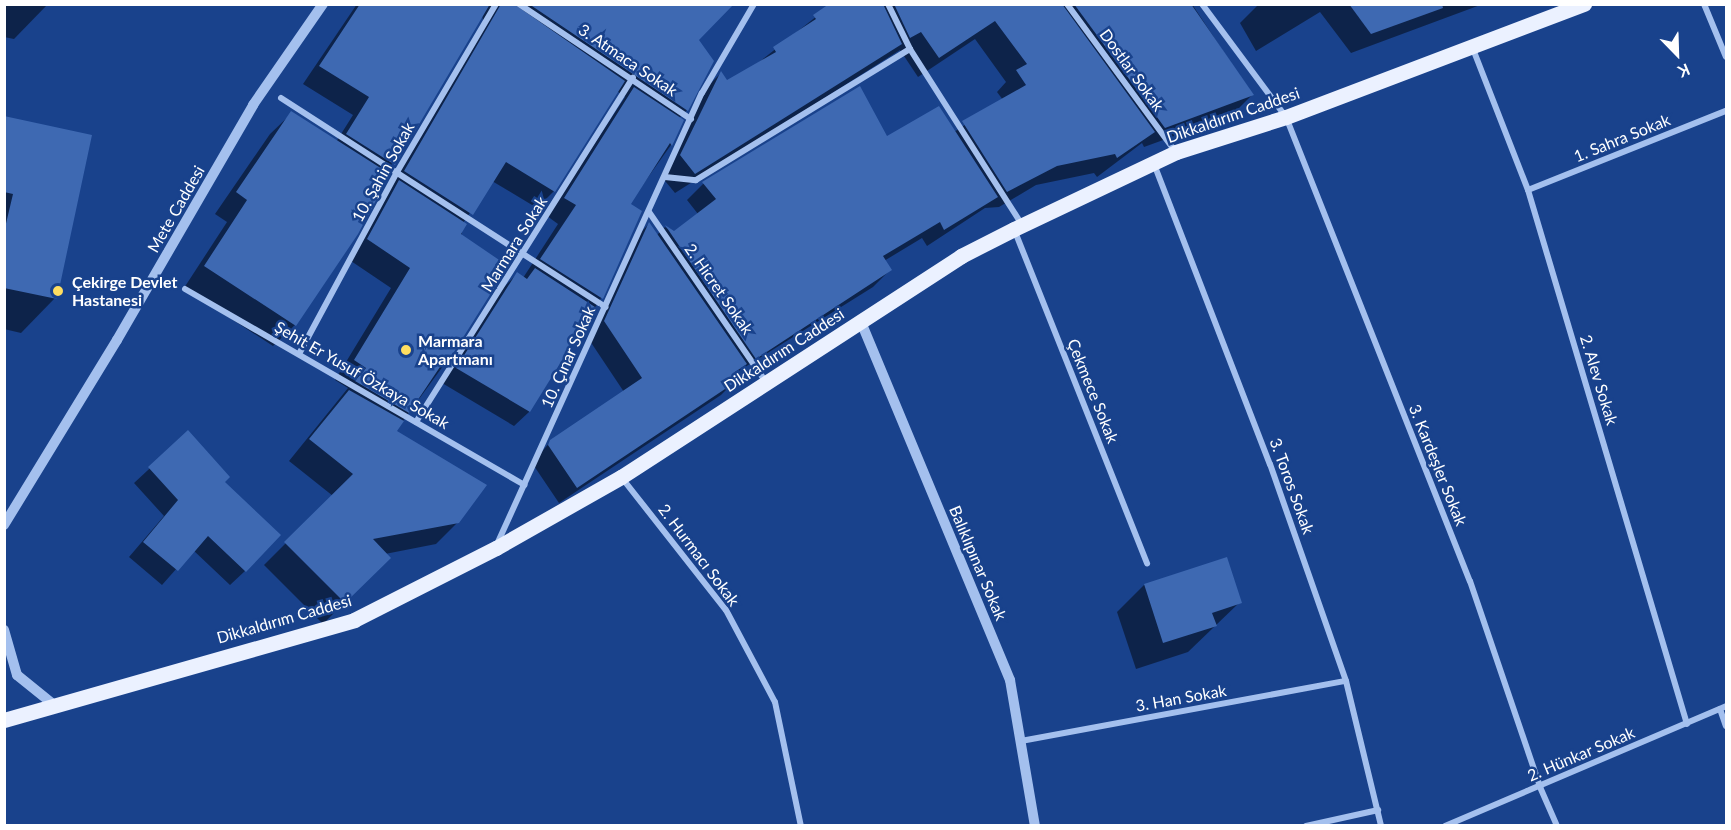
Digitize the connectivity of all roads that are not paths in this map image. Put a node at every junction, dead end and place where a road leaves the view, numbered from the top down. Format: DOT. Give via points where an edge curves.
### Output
graph roads {
  1 [pos="323,4"];
  2 [pos="496,4"];
  3 [pos="519,4"];
  4 [pos="888,4"];
  5 [pos="1067,4"];
  6 [pos="1202,4"];
  7 [pos="1704,4"];
  8 [pos="1581,5"];
  9 [pos="751,6"];
  10 [pos="1473,48"];
  11 [pos="910,49"];
  12 [pos="1726,57"];
  13 [pos="633,78"];
  14 [pos="281,99"];
  15 [pos="1726,111"];
  16 [pos="1286,117"];
  17 [pos="691,120"];
  18 [pos="1176,152"];
  19 [pos="1154,164"];
  20 [pos="397,172"];
  21 [pos="665,177"];
  22 [pos="1528,190"];
  23 [pos="649,212"];
  24 [pos="1018,227"];
  25 [pos="525,252"];
  26 [pos="185,289"];
  27 [pos="605,307"];
  28 [pos="861,322"];
  29 [pos="298,354"];
  30 [pos="767,382"];
  31 [pos="416,422"];
  32 [pos="621,477"];
  33 [pos="524,485"];
  34 [pos="4,525"];
  35 [pos="496,548"];
  36 [pos="1147,563"];
  37 [pos="4,630"];
  38 [pos="1346,681"];
  39 [pos="54,705"];
  40 [pos="1723,708"];
  41 [pos="4,720"];
  42 [pos="1687,724"];
  43 [pos="1726,726"];
  44 [pos="1022,741"];
  45 [pos="1540,787"];
  46 [pos="1378,810"];
  47 [pos="801,825"];
  48 [pos="1035,825"];
  49 [pos="1306,825"];
  50 [pos="1381,825"];
  51 [pos="1445,825"];
  52 [pos="1557,825"];
  1 -- 34 [label="street, Mete Caddesi" via="253,105"];
  2 -- 20 [label="street, 10. Şahin Sokak"];
  3 -- 13 [label="street, 3. Atmaca Sokak"];
  4 -- 11 [label="street"];
  5 -- 18 [label="street, Dostlar Sokak"];
  6 -- 16 [label="street, 3. Kardeşler Sokak"];
  7 -- 12 [label="street"];
  8 -- 10 [label="main road, Dikkaldırım Caddesi"];
  9 -- 17 [label="street, 10. Çınar Sokak"];
  10 -- 16 [label="main road, Dikkaldırım Caddesi"];
  10 -- 22 [label="street, 2. Alev Sokak"];
  11 -- 21 [label="street" via="696,180"];
  11 -- 24 [label="street"];
  13 -- 17 [label="street, 3. Atmaca Sokak"];
  13 -- 25 [label="street, Marmara Sokak"];
  14 -- 20 [label="street"];
  15 -- 22 [label="street, 1. Sahra Sokak"];
  16 -- 18 [label="main road, Dikkaldırım Caddesi"];
  16 -- 45 [label="street, 3. Kardeşler Sokak" via="1470,581"];
  17 -- 21 [label="street, 10. Çınar Sokak"];
  18 -- 19 [label="main road, Dikkaldırım Caddesi"];
  19 -- 24 [label="main road, Dikkaldırım Caddesi"];
  19 -- 38 [label="street, 3. Toros Sokak" via="1270,464"];
  20 -- 25 [label="street"];
  20 -- 29 [label="street, 10. Şahin Sokak"];
  21 -- 23 [label="street, 10. Çınar Sokak"];
  22 -- 42 [label="street, 2. Alev Sokak"];
  23 -- 27 [label="street, 10. Çınar Sokak"];
  23 -- 30 [label="street, 2. Hicret Sokak"];
  24 -- 28 [label="main road, Dikkaldırım Caddesi" via="961,256"];
  24 -- 36 [label="street, Çekmece Sokak"];
  25 -- 27 [label="street"];
  25 -- 31 [label="street, Marmara Sokak"];
  26 -- 29 [label="street, Şehit Er Yusuf Özkaya Sokak"];
  27 -- 33 [label="street, 10. Çınar Sokak"];
  28 -- 30 [label="main road, Dikkaldırım Caddesi"];
  28 -- 44 [label="street, Balıklıpınar Sokak" via="1010,680"];
  29 -- 31 [label="street, Şehit Er Yusuf Özkaya Sokak"];
  30 -- 32 [label="main road, Dikkaldırım Caddesi"];
  31 -- 33 [label="street, Şehit Er Yusuf Özkaya Sokak"];
  32 -- 35 [label="main road, Dikkaldırım Caddesi"];
  32 -- 47 [label="street, 2. Hurmacı Sokak" via="726,610 775,702"];
  33 -- 35 [label="street, 10. Çınar Sokak"];
  35 -- 39 [label="main road, Dikkaldırım Caddesi" via="354,620"];
  37 -- 39 [label="street" via="17,675"];
  38 -- 44 [label="street, 3. Han Sokak"];
  38 -- 46 [label="street, 3. Toros Sokak"];
  39 -- 41 [label="main road, Dikkaldırım Caddesi"];
  40 -- 42 [label="street, 2. Hünkar Sokak"];
  40 -- 43 [label="street"];
  42 -- 45 [label="street, 2. Hünkar Sokak"];
  44 -- 48 [label="street, Balıklıpınar Sokak"];
  45 -- 51 [label="street, 2. Hünkar Sokak"];
  45 -- 52 [label="street, 3. Kardeşler Sokak"];
  46 -- 49 [label="street"];
  46 -- 50 [label="street, 3. Toros Sokak"];
}
